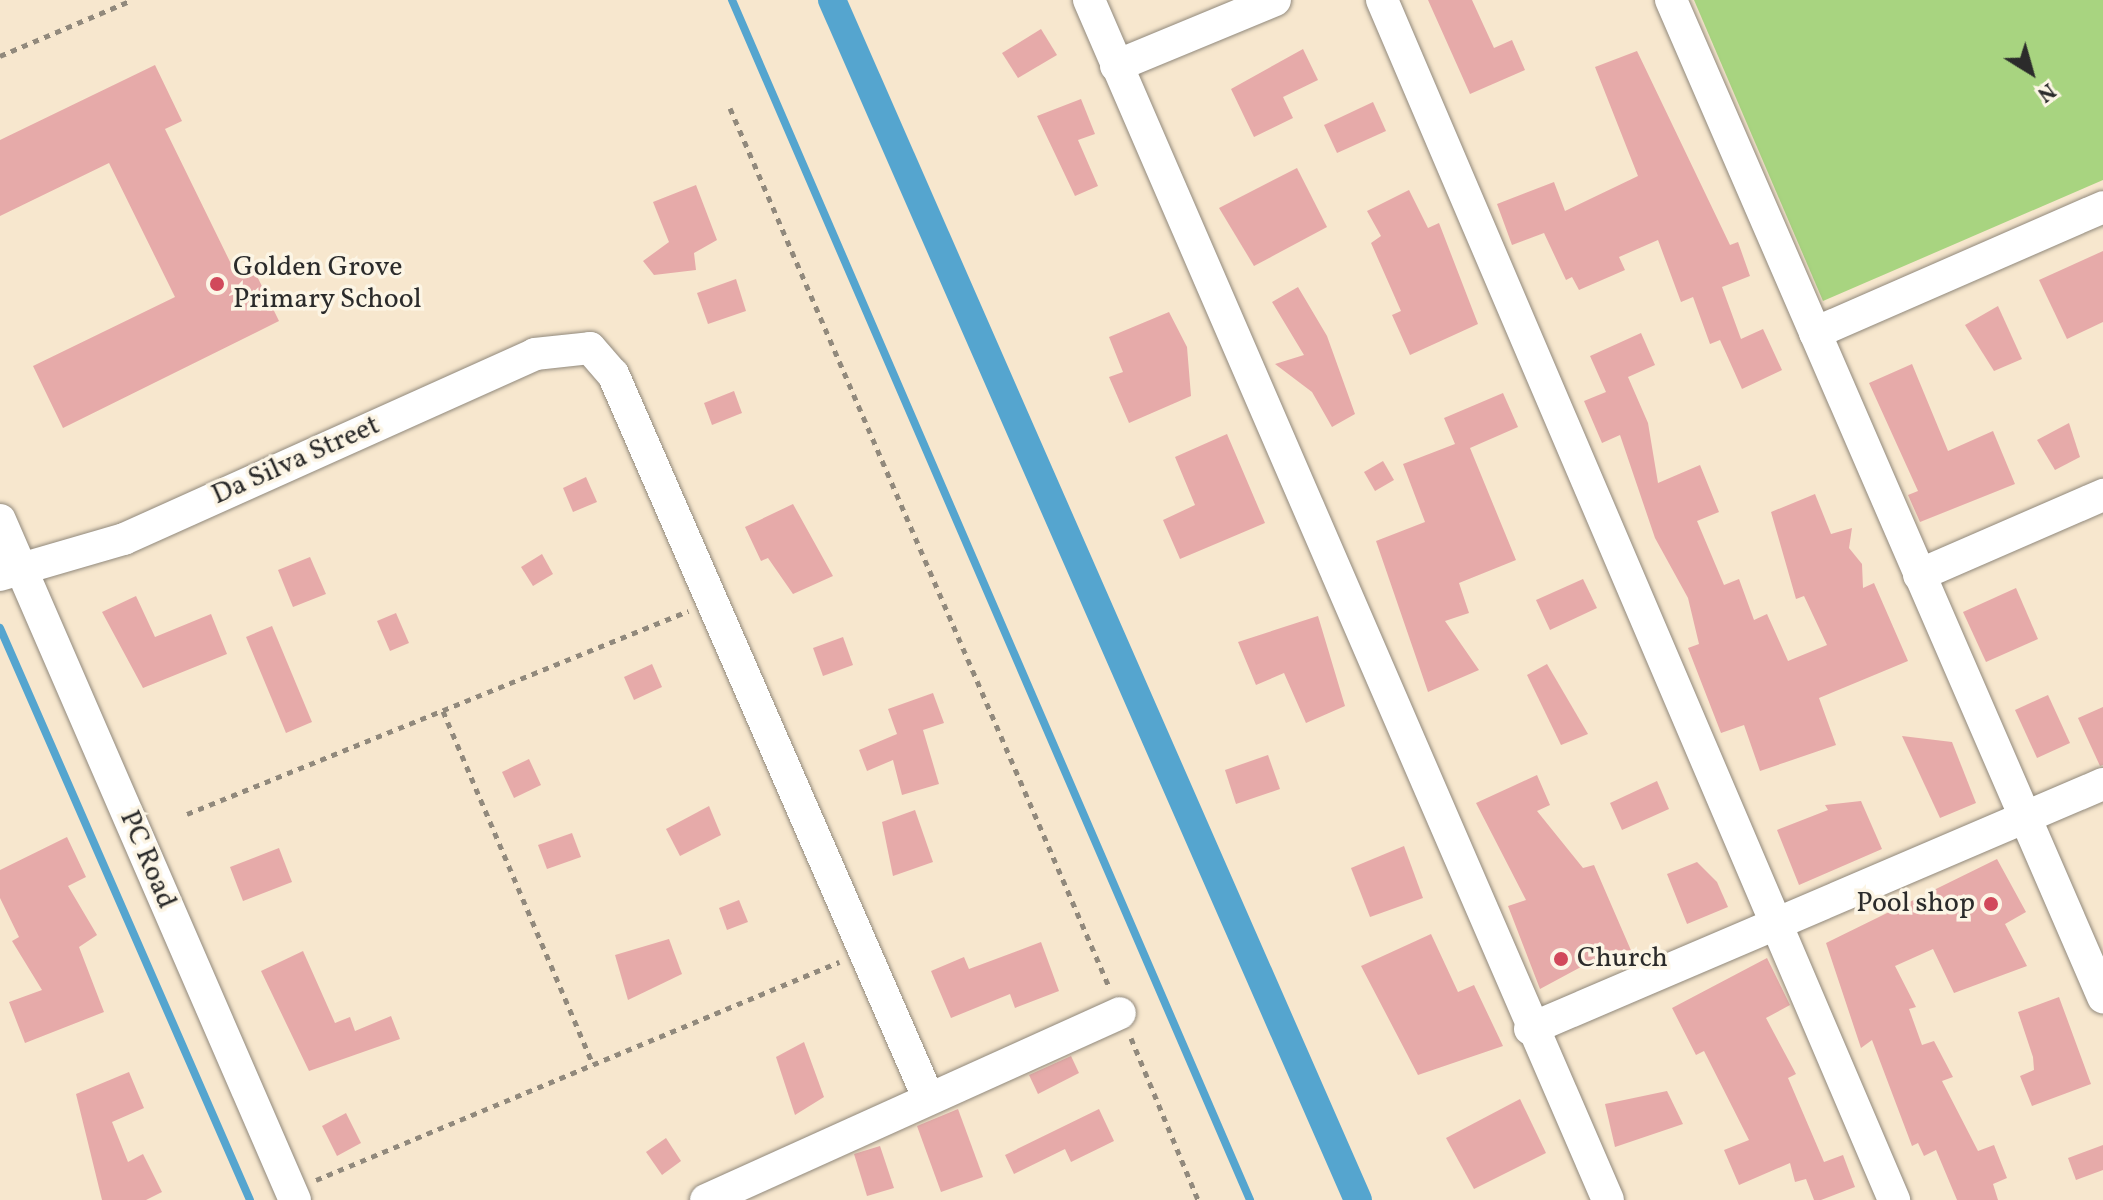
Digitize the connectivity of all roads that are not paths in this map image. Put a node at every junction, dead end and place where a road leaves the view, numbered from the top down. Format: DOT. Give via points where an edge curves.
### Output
graph roads {
  1 [pos="1089,0"];
  2 [pos="1275,0"];
  3 [pos="1382,0"];
  4 [pos="1671,0"];
  5 [pos="1116,66"];
  6 [pos="2103,207"];
  7 [pos="1815,333"];
  8 [pos="2103,495"];
  9 [pos="0,520"];
  10 [pos="10,570"];
  11 [pos="1919,575"];
  12 [pos="2103,784"];
  13 [pos="2025,817"];
  14 [pos="1778,927"];
  15 [pos="2103,997"];
  16 [pos="1120,1013"];
  17 [pos="1530,1029"];
  18 [pos="928,1097"];
  19 [pos="292,1195"];
  20 [pos="706,1200"];
  21 [pos="1608,1200"];
  22 [pos="1894,1200"];
  1 -- 5 [label="street"];
  2 -- 5 [label="street"];
  3 -- 14 [label="street"];
  4 -- 7 [label="street"];
  5 -- 17 [label="street"];
  6 -- 7 [label="street"];
  7 -- 11 [label="street"];
  8 -- 11 [label="street"];
  9 -- 10 [label="street, PC Road"];
  10 -- 18 [label="street, Da Silva Street" via="124,539 535,354 590,348 613,374 715,600"];
  10 -- 19 [label="street, PC Road"];
  11 -- 13 [label="street"];
  12 -- 13 [label="street"];
  13 -- 14 [label="street"];
  13 -- 15 [label="street"];
  14 -- 17 [label="street"];
  14 -- 22 [label="street"];
  16 -- 18 [label="street"];
  17 -- 21 [label="street"];
  18 -- 20 [label="street"];
}
